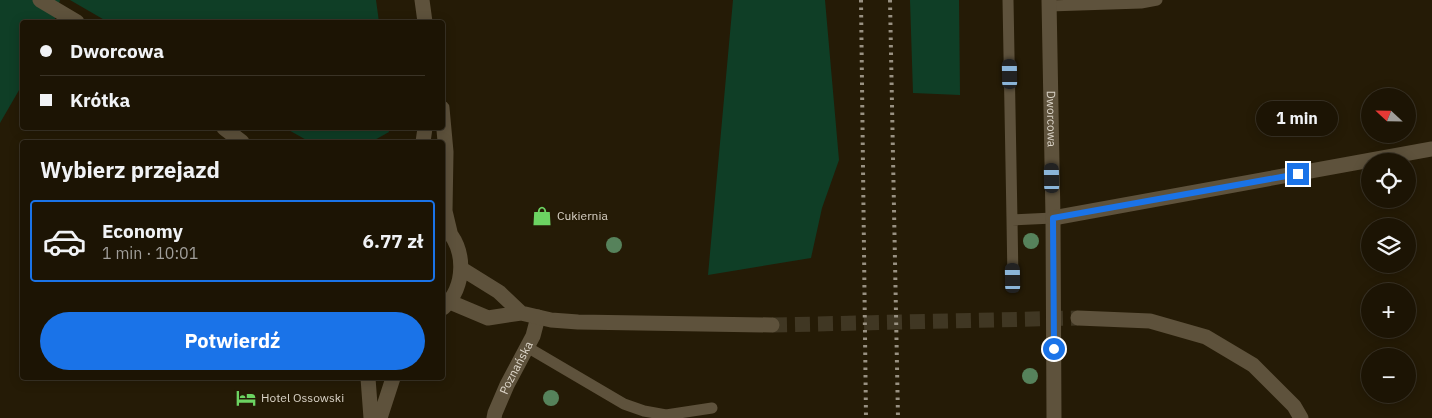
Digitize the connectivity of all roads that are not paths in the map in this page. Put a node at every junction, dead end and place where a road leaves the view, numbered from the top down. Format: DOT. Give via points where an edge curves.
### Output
graph roads {
  1 [pos="40,0"];
  2 [pos="422,0"];
  3 [pos="1008,0"];
  4 [pos="1157,0"];
  5 [pos="1050,3"];
  6 [pos="74,20"];
  7 [pos="425,20"];
  8 [pos="227,130"];
  9 [pos="239,140"];
  10 [pos="445,141"];
  11 [pos="1432,149"];
  12 [pos="445,182"];
  13 [pos="1053,218"];
  14 [pos="1012,220"];
  15 [pos="446,229"];
  16 [pos="462,270"];
  17 [pos="1014,281"];
  18 [pos="446,306"];
  19 [pos="521,313"];
  20 [pos="538,317"];
  21 [pos="1078,318"];
  22 [pos="772,325"];
  23 [pos="527,347"];
  24 [pos="368,380"];
  25 [pos="392,380"];
  26 [pos="712,408"];
  27 [pos="493,416"];
  28 [pos="371,418"];
  29 [pos="380,418"];
  30 [pos="1054,418"];
  31 [pos="1301,418"];
  1 -- 6 [label="street"];
  2 -- 7 [label="street"];
  3 -- 14 [label="lane"];
  4 -- 5 [label="lane" via="1141,3"];
  5 -- 13 [label="street, Dworcowa"];
  8 -- 9 [label="street"];
  10 -- 12 [label="street"];
  11 -- 13 [label="street"];
  13 -- 14 [label="lane"];
  13 -- 30 [label="street, Dworcowa"];
  14 -- 17 [label="lane"];
  15 -- 16 [label="street" via="458,248"];
  16 -- 18 [label="street" via="459,285"];
  16 -- 19 [label="street" via="500,292"];
  18 -- 19 [label="street" via="488,318"];
  19 -- 20 [label="street"];
  20 -- 22 [label="street" via="578,322"];
  20 -- 23 [label="street, Poznańska"];
  21 -- 31 [label="street" via="1150,321 1206,337 1253,365 1294,406"];
  23 -- 26 [label="lane" via="624,404 644,411 666,415"];
  23 -- 27 [label="street, Poznańska"];
  24 -- 28 [label="street"];
  25 -- 29 [label="street"];
}
